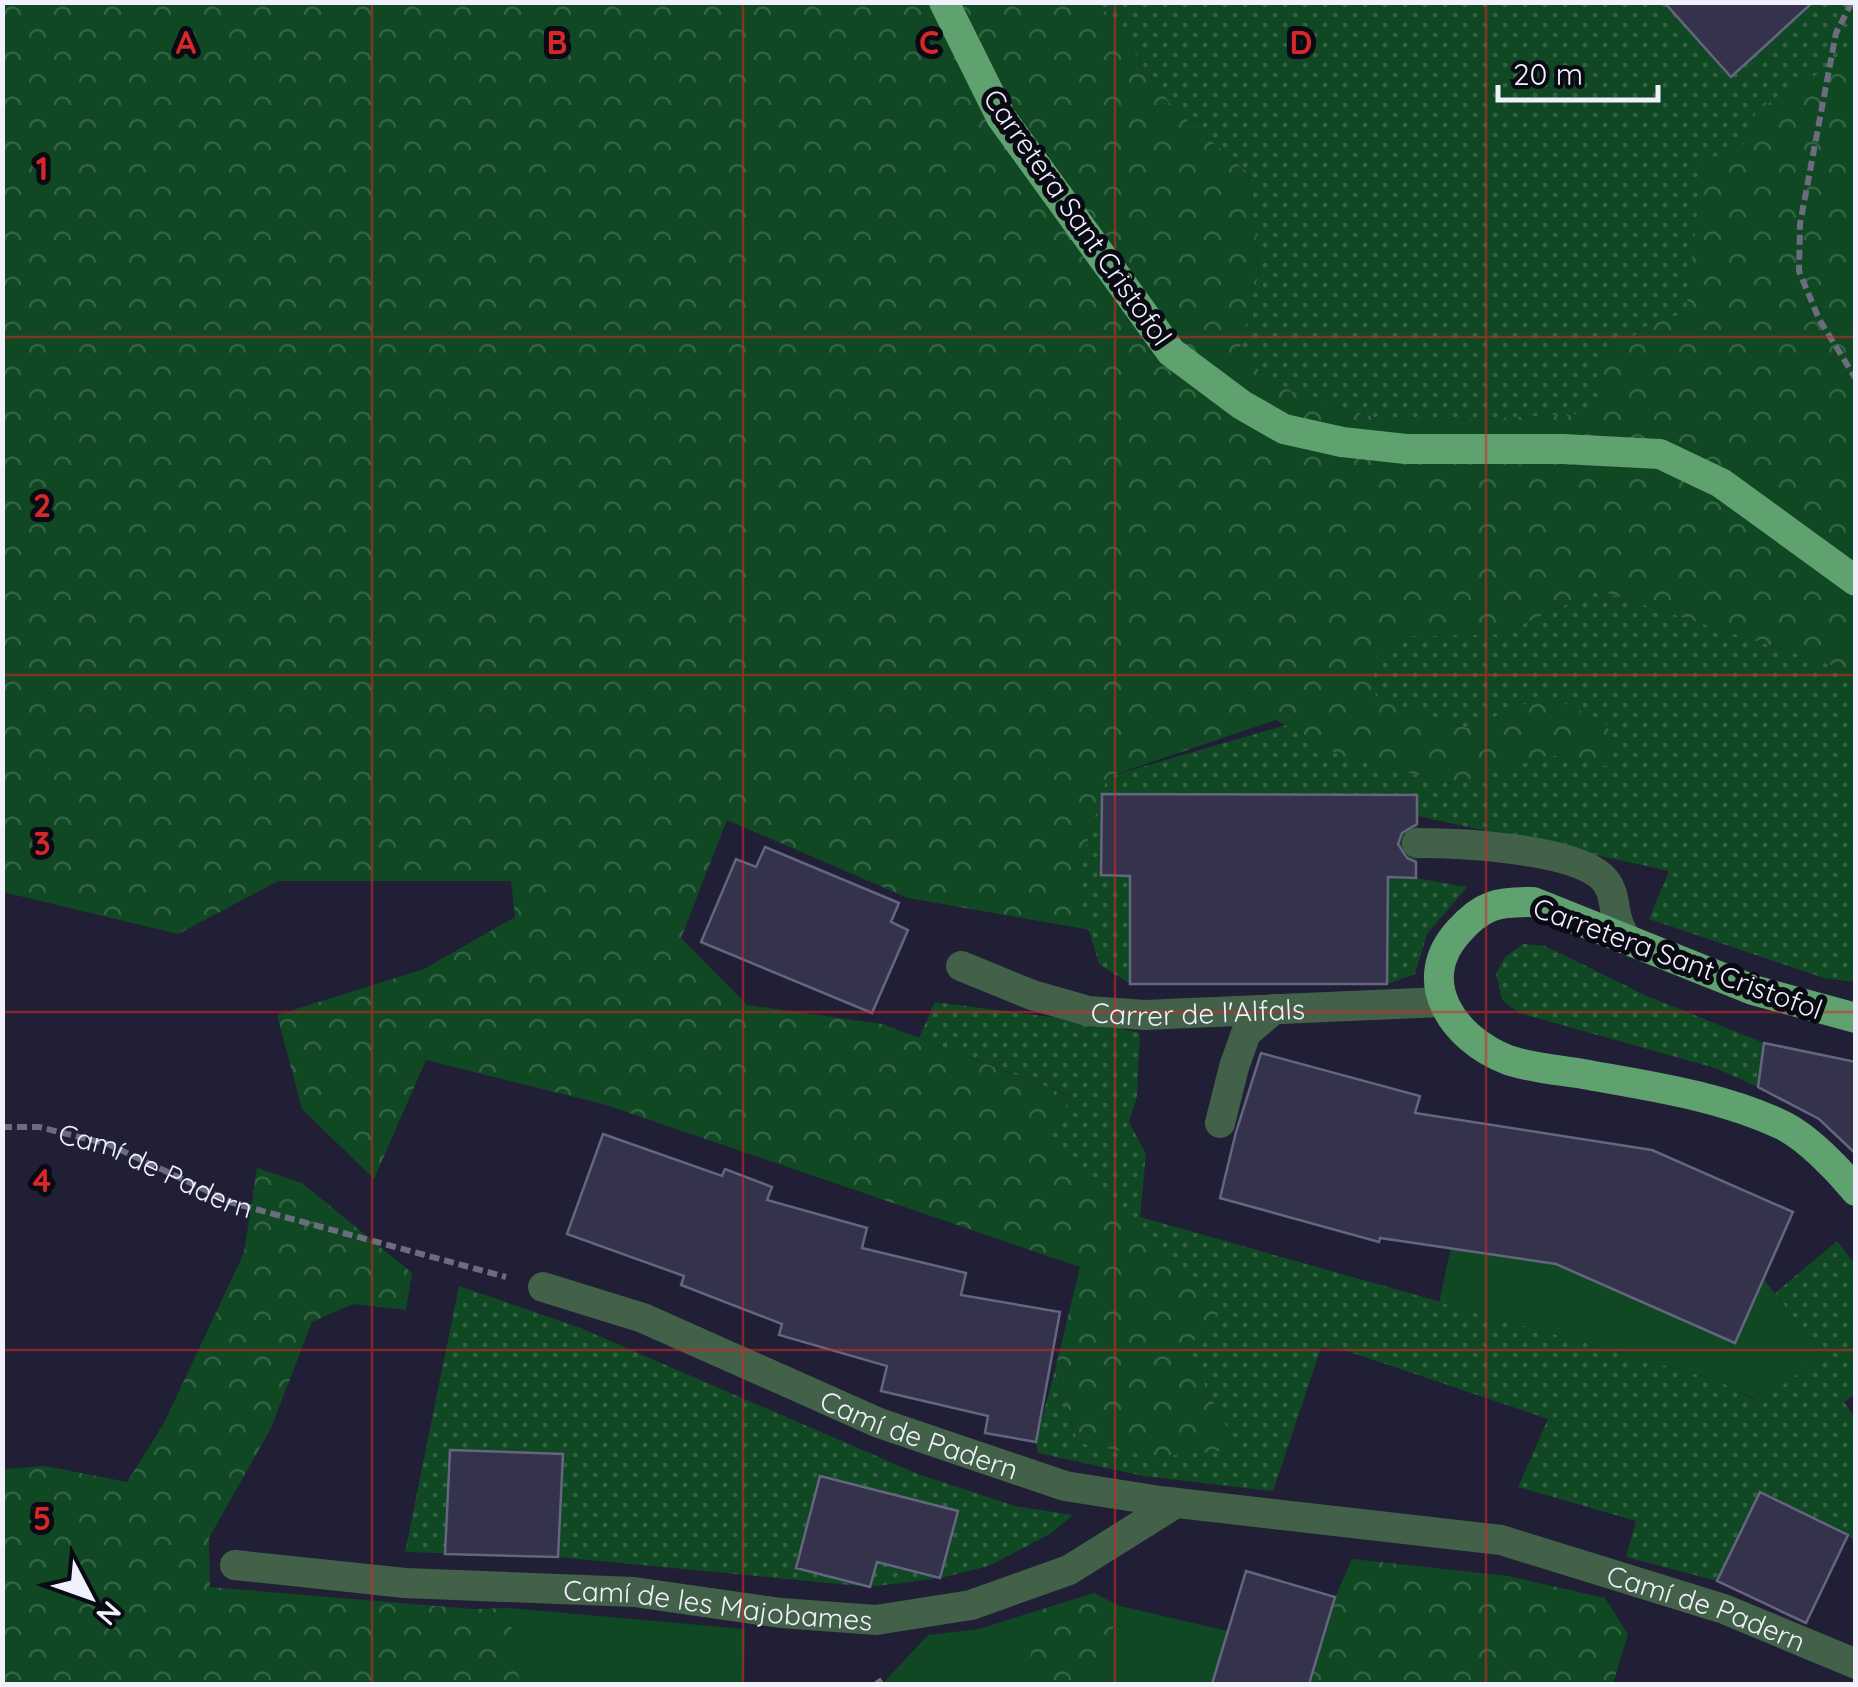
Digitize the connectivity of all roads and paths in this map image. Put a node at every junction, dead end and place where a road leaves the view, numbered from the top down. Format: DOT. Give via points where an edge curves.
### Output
graph roads {
  1 [pos="944,2"];
  2 [pos="1852,2"];
  3 [pos="1856,379"];
  4 [pos="1856,581"];
  5 [pos="1416,843"];
  6 [pos="1628,940"];
  7 [pos="962,966"];
  8 [pos="1441,1002"];
  9 [pos="1274,1009"];
  10 [pos="1856,1018"];
  11 [pos="1220,1122"];
  12 [pos="2,1127"];
  13 [pos="1856,1191"];
  14 [pos="543,1288"];
  15 [pos="1176,1503"];
  16 [pos="235,1565"];
  17 [pos="1856,1664"];
  1 -- 4 [label="main road, Carretera Sant Cristofol" via="1001,116 1171,352 1242,404 1284,430 1342,442 1660,454 1721,483"];
  2 -- 3 [label="path" via="1836,33 1800,224 1799,271"];
  5 -- 6 [label="street" via="1512,848 1582,865 1612,889 1617,926"];
  6 -- 8 [label="main road, Carretera Sant Cristofol" via="1532,902 1498,902 1472,917 1445,946"];
  6 -- 10 [label="main road, Carretera Sant Cristofol" via="1753,990"];
  7 -- 9 [label="street, Carrer de l'Alfals" via="1088,1012"];
  8 -- 9 [label="street, Carrer de l'Alfals"];
  8 -- 13 [label="main road" via="1476,1043 1510,1060 1706,1099 1784,1126"];
  9 -- 11 [label="street" via="1246,1034"];
  12 -- 14 [label="path, Camí de Padern" via="39,1127 108,1144 233,1204"];
  14 -- 15 [label="street, Camí de Padern" via="643,1318 970,1456 1064,1486"];
  15 -- 16 [label="street, Camí de les Majobames" via="1069,1570 971,1605 876,1620 634,1592 405,1584"];
  15 -- 17 [label="street, Camí de Padern" via="1501,1540 1724,1608"];
}
